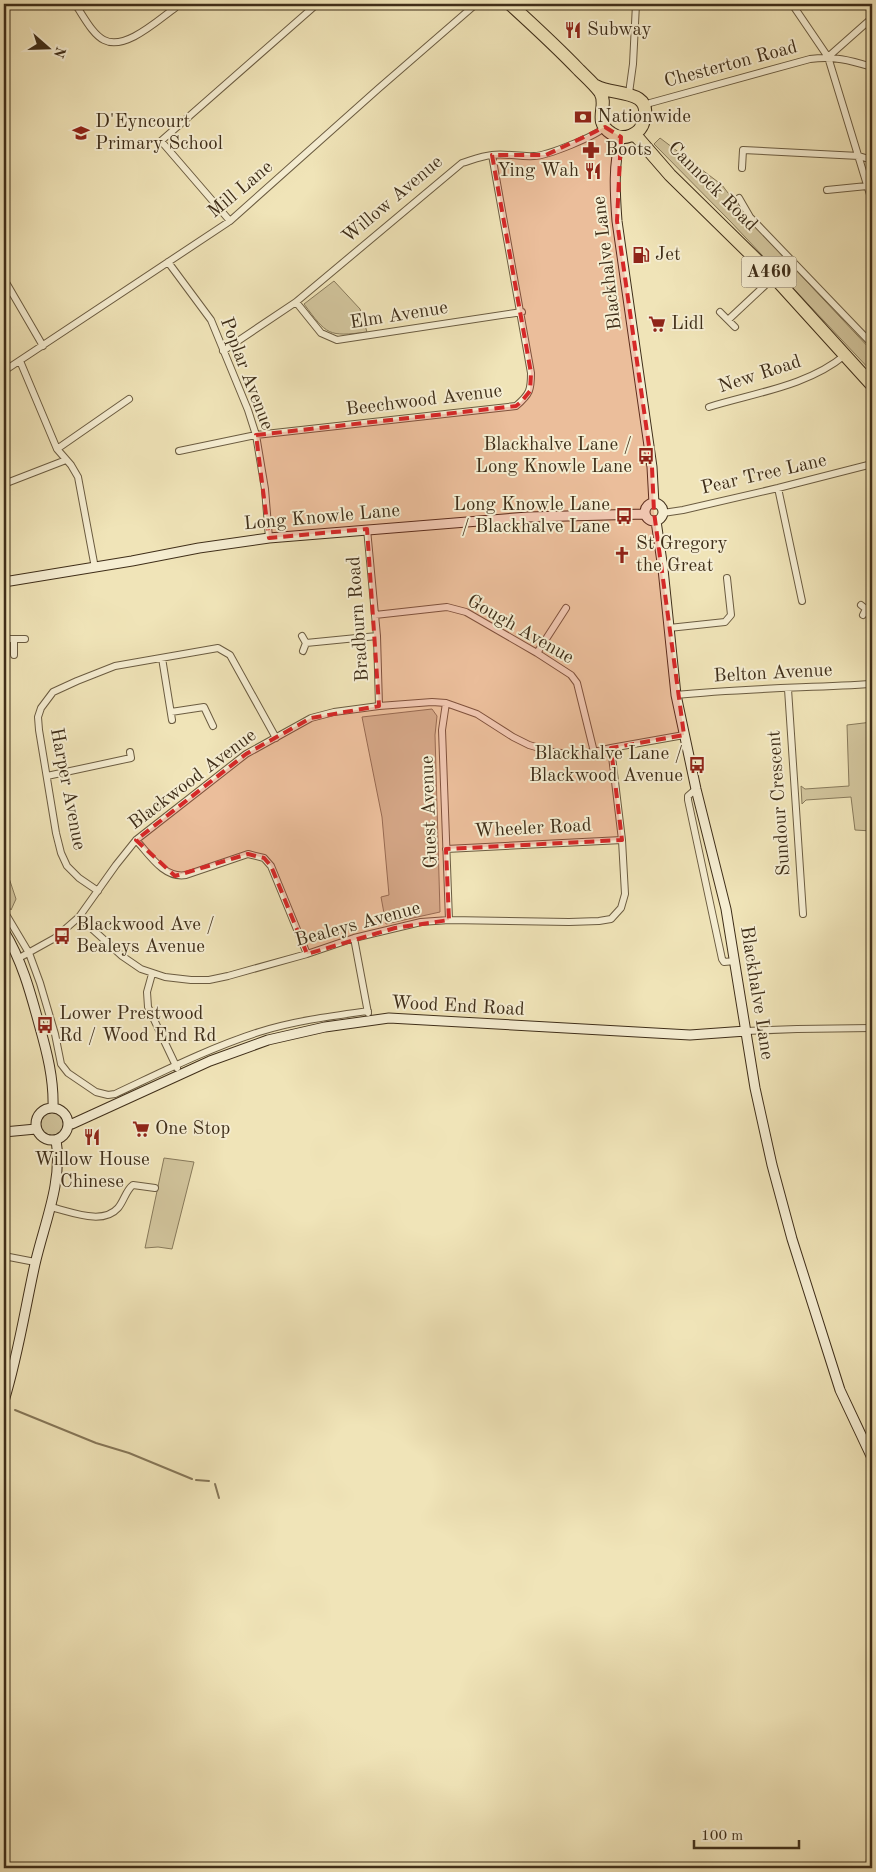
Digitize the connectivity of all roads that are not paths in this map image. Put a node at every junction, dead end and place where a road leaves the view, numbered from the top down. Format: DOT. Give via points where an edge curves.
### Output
graph roads {
  1 [pos="75,4"];
  2 [pos="177,4"];
  3 [pos="317,4"];
  4 [pos="476,4"];
  5 [pos="510,4"];
  6 [pos="636,4"];
  7 [pos="792,4"];
  8 [pos="872,18"];
  9 [pos="828,57"];
  10 [pos="872,67"];
  11 [pos="596,86"];
  12 [pos="624,93"];
  13 [pos="603,106"];
  14 [pos="644,112"];
  15 [pos="604,127"];
  16 [pos="627,136"];
  17 [pos="647,149"];
  18 [pos="492,154"];
  19 [pos="859,156"];
  20 [pos="872,160"];
  21 [pos="742,168"];
  22 [pos="867,186"];
  23 [pos="827,190"];
  24 [pos="738,198"];
  25 [pos="872,200"];
  26 [pos="230,222"];
  27 [pos="168,262"];
  28 [pos="774,277"];
  29 [pos="4,279"];
  30 [pos="296,302"];
  31 [pos="522,312"];
  32 [pos="720,312"];
  33 [pos="728,320"];
  34 [pos="735,328"];
  35 [pos="872,344"];
  36 [pos="43,346"];
  37 [pos="223,350"];
  38 [pos="845,355"];
  39 [pos="20,361"];
  40 [pos="4,371"];
  41 [pos="872,385"];
  42 [pos="129,399"];
  43 [pos="710,407"];
  44 [pos="256,435"];
  45 [pos="57,449"];
  46 [pos="179,451"];
  47 [pos="66,460"];
  48 [pos="872,464"];
  49 [pos="4,484"];
  50 [pos="778,488"];
  51 [pos="654,504"];
  52 [pos="663,513"];
  53 [pos="645,514"];
  54 [pos="656,521"];
  55 [pos="367,530"];
  56 [pos="269,538"];
  57 [pos="95,568"];
  58 [pos="727,578"];
  59 [pos="4,582"];
  60 [pos="802,601"];
  61 [pos="566,608"];
  62 [pos="375,615"];
  63 [pos="669,628"];
  64 [pos="302,636"];
  65 [pos="377,636"];
  66 [pos="25,638"];
  67 [pos="4,639"];
  68 [pos="14,639"];
  69 [pos="306,643"];
  70 [pos="303,651"];
  71 [pos="537,653"];
  72 [pos="14,655"];
  73 [pos="162,658"];
  74 [pos="872,684"];
  75 [pos="788,689"];
  76 [pos="676,695"];
  77 [pos="446,703"];
  78 [pos="379,706"];
  79 [pos="171,712"];
  80 [pos="172,720"];
  81 [pos="213,726"];
  82 [pos="684,735"];
  83 [pos="276,738"];
  84 [pos="611,748"];
  85 [pos="130,752"];
  86 [pos="594,752"];
  87 [pos="47,776"];
  88 [pos="696,789"];
  89 [pos="136,840"];
  90 [pos="622,840"];
  91 [pos="446,849"];
  92 [pos="98,892"];
  93 [pos="4,911"];
  94 [pos="803,914"];
  95 [pos="79,917"];
  96 [pos="448,920"];
  97 [pos="4,931"];
  98 [pos="354,938"];
  99 [pos="29,953"];
  100 [pos="307,954"];
  101 [pos="19,958"];
  102 [pos="735,961"];
  103 [pos="152,974"];
  104 [pos="368,1011"];
  105 [pos="370,1021"];
  106 [pos="872,1028"];
  107 [pos="746,1031"];
  108 [pos="176,1066"];
  109 [pos="180,1075"];
  110 [pos="53,1108"];
  111 [pos="69,1124"];
  112 [pos="36,1130"];
  113 [pos="4,1132"];
  114 [pos="56,1140"];
  115 [pos="155,1188"];
  116 [pos="50,1207"];
  117 [pos="4,1256"];
  118 [pos="35,1262"];
  119 [pos="5,1395"];
  120 [pos="872,1458"];
  121 [pos="872,1849"];
  122 [pos="871,1868"];
  1 -- 2 [label="street" via="104,40 120,43 129,40"];
  3 -- 26 [label="street" via="161,141"];
  4 -- 26 [label="street, Mill Lane"];
  5 -- 11 [label="highway"];
  6 -- 12 [label="street" via="633,64"];
  7 -- 9 [label="street"];
  8 -- 9 [label="street"];
  9 -- 10 [label="street"];
  9 -- 14 [label="street, Chesterton Road" via="810,59"];
  9 -- 19 [label="street"];
  11 -- 12 [label="highway"];
  11 -- 13 [label="highway" via="603,98"];
  12 -- 13 [label="highway" via="610,97"];
  12 -- 14 [label="highway" via="638,98"];
  13 -- 15 [label="highway"];
  14 -- 16 [label="highway" via="642,127"];
  14 -- 17 [label="highway, Cannock Road"];
  15 -- 16 [label="highway" via="610,133"];
  15 -- 18 [label="street, Willow Avenue" via="546,155"];
  16 -- 17 [label="highway, Cannock Road / A460" via="637,137"];
  16 -- 51 [label="main road, Blackhalve Lane" via="617,148 615,197 652,467"];
  17 -- 28 [label="highway, Cannock Road / A460"];
  18 -- 30 [label="street, Willow Avenue" via="462,162"];
  18 -- 31 [label="street, Beechwood Avenue"];
  19 -- 20 [label="street"];
  19 -- 21 [label="street" via="743,150"];
  19 -- 22 [label="street"];
  22 -- 23 [label="street"];
  22 -- 25 [label="street"];
  24 -- 35 [label="street, Cannock Road" via="750,217"];
  26 -- 27 [label="street, Mill Lane"];
  27 -- 36 [label="street, Mill Lane"];
  27 -- 37 [label="street, Poplar Avenue" via="211,320"];
  28 -- 33 [label="street"];
  28 -- 38 [label="highway, Cannock Road / A460"];
  29 -- 36 [label="street"];
  30 -- 31 [label="street, Elm Avenue" via="321,333 337,340"];
  30 -- 37 [label="street, Willow Avenue"];
  31 -- 44 [label="street, Beechwood Avenue" via="531,384 530,391 516,406"];
  32 -- 33 [label="street"];
  33 -- 34 [label="street"];
  36 -- 39 [label="street, Mill Lane"];
  37 -- 44 [label="street, Poplar Avenue"];
  38 -- 41 [label="highway, Cannock Road / A460"];
  38 -- 43 [label="street, New Road" via="793,383"];
  39 -- 40 [label="street, Mill Lane"];
  39 -- 45 [label="street"];
  42 -- 45 [label="street"];
  44 -- 46 [label="street, Beechwood Avenue"];
  44 -- 56 [label="street, Poplar Avenue"];
  45 -- 47 [label="street"];
  47 -- 49 [label="street"];
  47 -- 57 [label="street" via="78,477"];
  48 -- 50 [label="street, Pear Tree Lane"];
  50 -- 52 [label="street, Pear Tree Lane"];
  50 -- 60 [label="street"];
  51 -- 52 [label="main road" via="661,507"];
  51 -- 53 [label="main road" via="648,506"];
  52 -- 54 [label="main road"];
  53 -- 54 [label="main road"];
  53 -- 55 [label="main road, Long Knowle Lane" via="528,517"];
  54 -- 63 [label="main road, Blackhalve Lane"];
  55 -- 56 [label="main road, Long Knowle Lane"];
  55 -- 62 [label="street, Bradburn Road"];
  56 -- 57 [label="main road, Long Knowle Lane"];
  57 -- 59 [label="main road, Long Knowle Lane"];
  58 -- 63 [label="street" via="731,615 725,622"];
  61 -- 71 [label="street"];
  62 -- 65 [label="street, Bradburn Road"];
  62 -- 71 [label="street, Gough Avenue" via="447,607 466,612"];
  63 -- 76 [label="main road, Blackhalve Lane"];
  64 -- 69 [label="street"];
  65 -- 69 [label="street"];
  65 -- 78 [label="street, Bradburn Road"];
  66 -- 68 [label="street"];
  67 -- 68 [label="street"];
  68 -- 72 [label="street"];
  69 -- 70 [label="street"];
  71 -- 86 [label="street, Gough Avenue" via="571,675 577,683"];
  73 -- 79 [label="street"];
  73 -- 83 [label="street, Harper Avenue" via="218,648 230,655"];
  73 -- 87 [label="street, Harper Avenue" via="116,666 53,692 40,708 38,717"];
  74 -- 75 [label="street, Belton Avenue"];
  75 -- 76 [label="street, Belton Avenue"];
  75 -- 94 [label="street, Sundour Crescent"];
  76 -- 82 [label="main road, Blackhalve Lane"];
  77 -- 78 [label="street, Blackwood Avenue"];
  77 -- 86 [label="street, Blackwood Avenue" via="479,715 536,748 559,753"];
  77 -- 91 [label="street, Guest Avenue" via="442,730"];
  78 -- 83 [label="street, Blackwood Avenue" via="311,718"];
  79 -- 80 [label="street"];
  79 -- 81 [label="street" via="204,707"];
  82 -- 84 [label="street, Blackwood Avenue"];
  82 -- 88 [label="main road, Blackhalve Lane"];
  83 -- 89 [label="street, Blackwood Avenue" via="246,754"];
  84 -- 86 [label="street, Blackwood Avenue"];
  84 -- 90 [label="street, Bealeys Avenue"];
  85 -- 87 [label="street" via="131,758"];
  87 -- 92 [label="street, Harper Avenue" via="61,853 67,866"];
  88 -- 102 [label="main road, Blackhalve Lane" via="722,892"];
  88 -- 102 [label="street" via="688,800 722,959 724,962"];
  89 -- 92 [label="street, Blackwood Avenue"];
  89 -- 100 [label="street" via="175,876 186,876 248,854 264,858 271,866"];
  90 -- 91 [label="street, Wheeler Road"];
  90 -- 96 [label="street, Bealeys Avenue" via="625,894 611,919 569,922"];
  91 -- 96 [label="street, Guest Avenue"];
  92 -- 95 [label="street, Blackwood Avenue"];
  93 -- 99 [label="street"];
  95 -- 99 [label="street, Blackwood Avenue" via="56,938"];
  95 -- 103 [label="street, Bealeys Avenue" via="122,956"];
  96 -- 98 [label="street, Bealeys Avenue" via="421,922"];
  97 -- 101 [label="main road"];
  98 -- 100 [label="street, Bealeys Avenue"];
  98 -- 104 [label="street"];
  99 -- 101 [label="street, Blackwood Avenue"];
  99 -- 108 [label="street" via="48,1006 58,1058 68,1073 96,1092 108,1095"];
  100 -- 103 [label="street, Bealeys Avenue" via="210,980 172,979"];
  101 -- 110 [label="main road" via="46,1048"];
  102 -- 107 [label="main road, Blackhalve Lane"];
  103 -- 108 [label="street" via="147,992 148,1007"];
  104 -- 105 [label="street"];
  104 -- 108 [label="street" via="261,1032 219,1046"];
  105 -- 107 [label="main road, Wood End Road" via="389,1018 690,1035"];
  105 -- 109 [label="main road, Wood End Road" via="268,1040 236,1050"];
  106 -- 107 [label="street"];
  107 -- 120 [label="main road, Blackhalve Lane" via="772,1165 792,1239 840,1390"];
  108 -- 109 [label="street"];
  109 -- 111 [label="main road, Wood End Road"];
  110 -- 111 [label="main road" via="63,1112"];
  110 -- 112 [label="main road" via="39,1115"];
  111 -- 114 [label="main road" via="63,1136"];
  112 -- 113 [label="main road"];
  112 -- 114 [label="main road" via="45,1139"];
  114 -- 116 [label="main road" via="57,1172"];
  115 -- 116 [label="street" via="133,1185 117,1209 101,1217"];
  116 -- 118 [label="main road"];
  117 -- 118 [label="street"];
  118 -- 119 [label="main road"];
  121 -- 122 [label="main road"];
}
